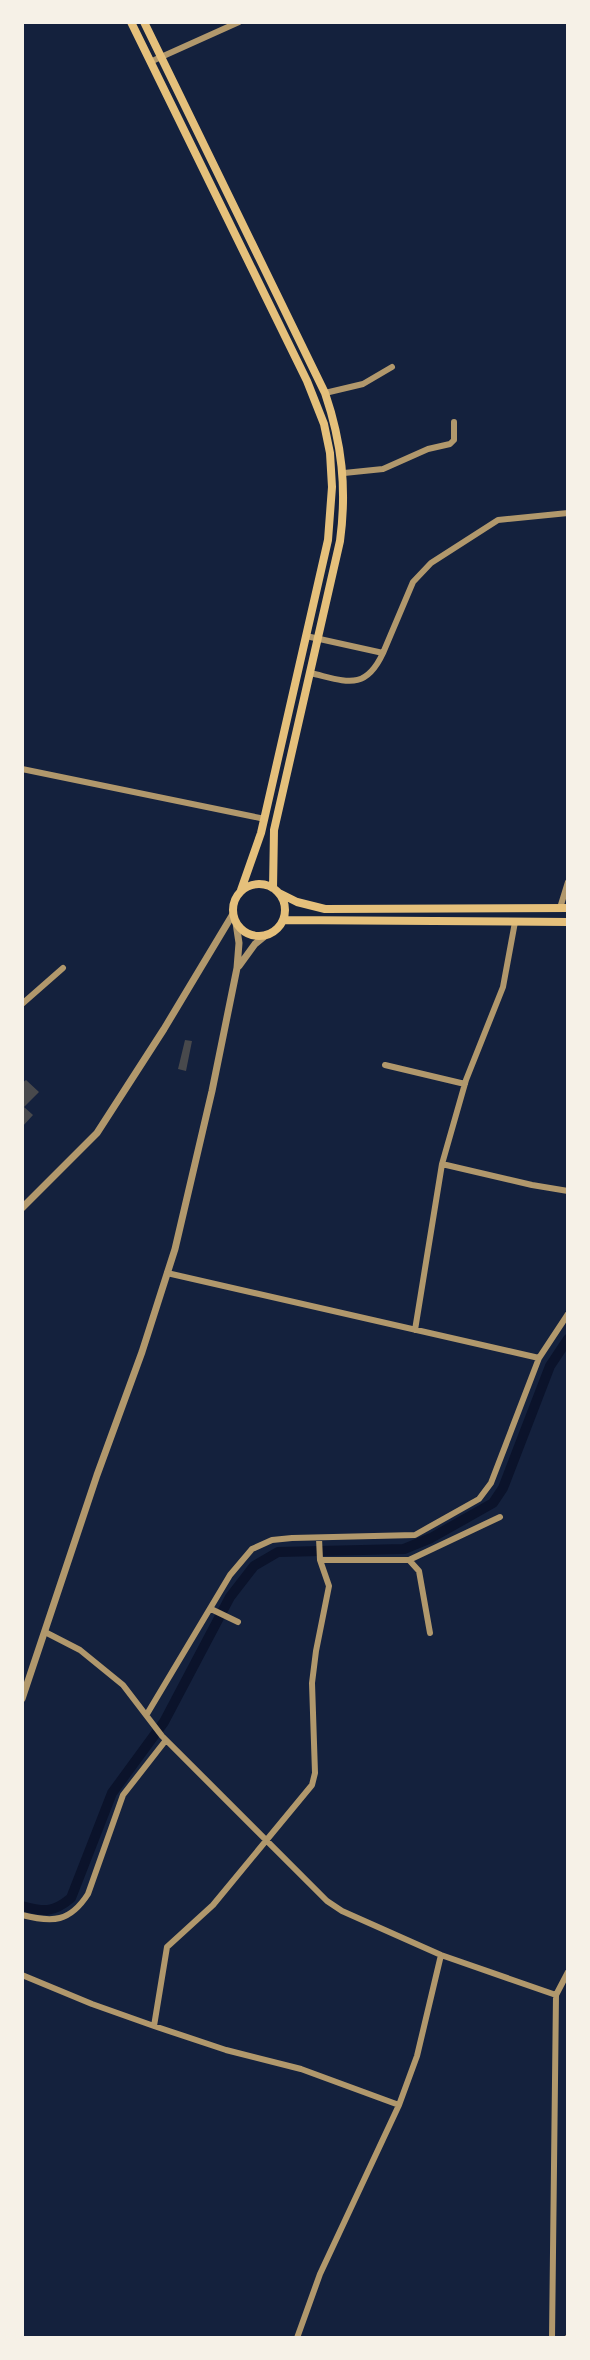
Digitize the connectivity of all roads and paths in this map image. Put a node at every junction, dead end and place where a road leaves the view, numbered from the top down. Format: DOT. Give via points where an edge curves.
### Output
graph roads {
  1 [pos="131,22"];
  2 [pos="144,22"];
  3 [pos="239,22"];
  4 [pos="161,56"];
  5 [pos="150,62"];
  6 [pos="392,367"];
  7 [pos="325,393"];
  8 [pos="454,422"];
  9 [pos="344,473"];
  10 [pos="567,513"];
  11 [pos="306,636"];
  12 [pos="318,639"];
  13 [pos="383,653"];
  14 [pos="310,674"];
  15 [pos="22,769"];
  16 [pos="264,819"];
  17 [pos="567,882"];
  18 [pos="241,890"];
  19 [pos="276,891"];
  20 [pos="564,908"];
  21 [pos="234,919"];
  22 [pos="283,920"];
  23 [pos="514,922"];
  24 [pos="567,922"];
  25 [pos="266,935"];
  26 [pos="237,968"];
  27 [pos="63,969"];
  28 [pos="22,1004"];
  29 [pos="385,1065"];
  30 [pos="465,1084"];
  31 [pos="442,1164"];
  32 [pos="567,1191"];
  33 [pos="22,1208"];
  34 [pos="167,1273"];
  35 [pos="567,1314"];
  36 [pos="415,1330"];
  37 [pos="539,1358"];
  38 [pos="500,1517"];
  39 [pos="319,1538"];
  40 [pos="320,1560"];
  41 [pos="409,1560"];
  42 [pos="211,1609"];
  43 [pos="238,1623"];
  44 [pos="45,1632"];
  45 [pos="430,1633"];
  46 [pos="22,1699"];
  47 [pos="147,1714"];
  48 [pos="164,1738"];
  49 [pos="267,1842"];
  50 [pos="22,1915"];
  51 [pos="441,1954"];
  52 [pos="567,1972"];
  53 [pos="22,1975"];
  54 [pos="556,1995"];
  55 [pos="154,2026"];
  56 [pos="399,2105"];
  57 [pos="297,2337"];
  58 [pos="552,2337"];
  1 -- 5 [label="main road"];
  2 -- 4 [label="main road"];
  3 -- 4 [label="street"];
  4 -- 5 [label="street"];
  4 -- 7 [label="main road"];
  5 -- 11 [label="main road" via="307,381 324,424 330,453 330,519"];
  6 -- 7 [label="street" via="363,384"];
  7 -- 9 [label="main road"];
  8 -- 9 [label="street" via="454,440 450,444 428,449 383,469"];
  9 -- 12 [label="main road" via="340,541"];
  10 -- 13 [label="street" via="498,520 423,569 413,582"];
  11 -- 12 [label="street"];
  11 -- 16 [label="main road"];
  12 -- 13 [label="street"];
  12 -- 14 [label="main road"];
  13 -- 14 [label="street" via="373,674 363,680"];
  14 -- 19 [label="main road" via="274,830"];
  15 -- 16 [label="street"];
  16 -- 18 [label="main road"];
  17 -- 20 [label="street"];
  18 -- 19 [label="main road" via="257,884"];
  18 -- 21 [label="main road" via="236,897"];
  19 -- 20 [label="main road" via="297,902 325,909"];
  19 -- 22 [label="main road" via="285,906"];
  21 -- 25 [label="main road" via="252,935"];
  21 -- 26 [label="street" via="239,943"];
  21 -- 33 [label="street" via="97,1133"];
  22 -- 23 [label="main road"];
  22 -- 25 [label="main road"];
  23 -- 24 [label="main road"];
  23 -- 30 [label="street" via="503,987"];
  25 -- 26 [label="street"];
  26 -- 34 [label="street" via="212,1092"];
  27 -- 28 [label="street"];
  29 -- 30 [label="street"];
  30 -- 31 [label="street"];
  31 -- 32 [label="street"];
  31 -- 36 [label="street"];
  34 -- 36 [label="street"];
  34 -- 44 [label="street"];
  35 -- 37 [label="street"];
  36 -- 37 [label="street"];
  37 -- 39 [label="street" via="491,1483 479,1499 408,1537"];
  38 -- 41 [label="street"];
  39 -- 40 [label="street"];
  39 -- 42 [label="street" via="272,1540 252,1549 230,1575"];
  40 -- 41 [label="street"];
  40 -- 49 [label="street" via="330,1586 312,1683 315,1773 305,1796"];
  41 -- 45 [label="street" via="419,1571"];
  42 -- 43 [label="street"];
  42 -- 47 [label="street"];
  44 -- 46 [label="street"];
  44 -- 47 [label="street" via="95,1660 123,1684"];
  47 -- 48 [label="street"];
  48 -- 49 [label="street"];
  48 -- 50 [label="street" via="123,1795 88,1894 80,1906 71,1915 54,1920"];
  49 -- 51 [label="street" via="308,1884 342,1911"];
  49 -- 55 [label="street" via="213,1905 167,1947"];
  51 -- 54 [label="street"];
  51 -- 56 [label="street" via="417,2056"];
  52 -- 54 [label="street"];
  53 -- 55 [label="street"];
  54 -- 58 [label="street"];
  55 -- 56 [label="street" via="301,2069"];
  56 -- 57 [label="street" via="320,2274"];
}
